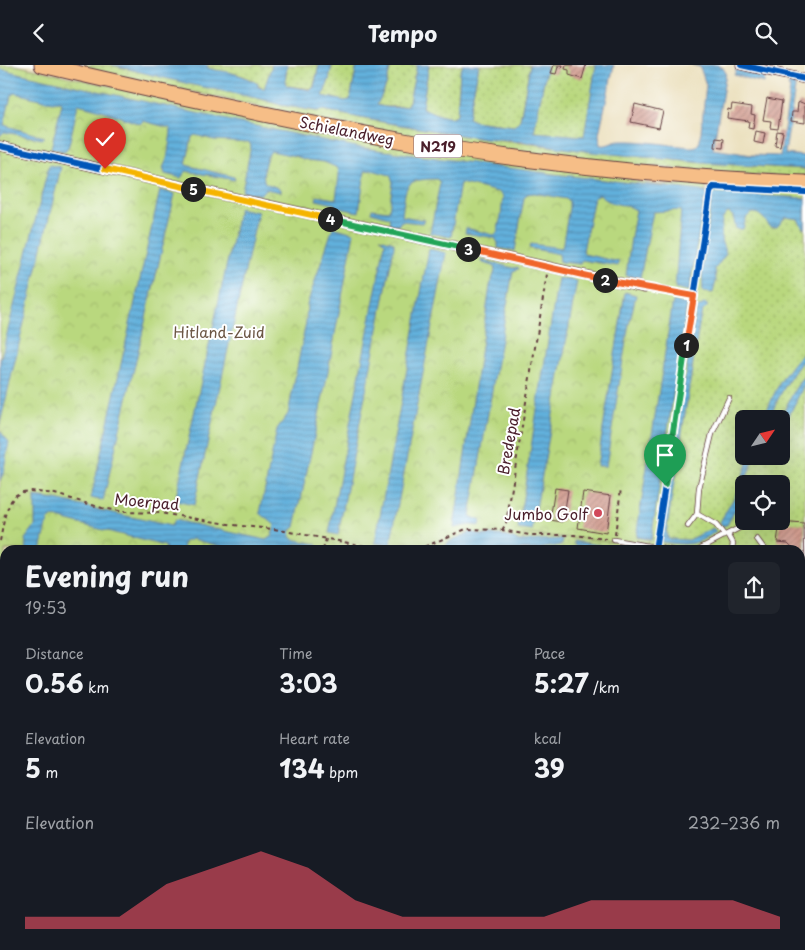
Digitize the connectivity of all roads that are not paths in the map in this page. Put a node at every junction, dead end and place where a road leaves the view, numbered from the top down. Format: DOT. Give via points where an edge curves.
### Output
graph roads {
  1 [pos="42,65"];
  2 [pos="742,65"];
  3 [pos="805,79"];
  4 [pos="0,146"];
  5 [pos="805,183"];
  6 [pos="644,288"];
  7 [pos="729,398"];
  8 [pos="697,515"];
  9 [pos="688,526"];
  10 [pos="736,530"];
  11 [pos="726,535"];
  12 [pos="758,539"];
  13 [pos="614,540"];
  14 [pos="642,545"];
  15 [pos="707,545"];
  16 [pos="732,545"];
  17 [pos="762,545"];
  1 -- 5 [label="main road, Schielandweg / N219" via="264,114 417,143 587,166 747,181"];
  2 -- 3 [label="street"];
  4 -- 6 [label="street"];
  7 -- 8 [label="lane" via="712,434 699,488"];
  8 -- 9 [label="lane"];
  8 -- 11 [label="lane" via="716,525"];
  10 -- 11 [label="lane"];
  11 -- 15 [label="lane"];
  11 -- 16 [label="lane"];
  12 -- 17 [label="lane"];
  13 -- 14 [label="lane"];
}
